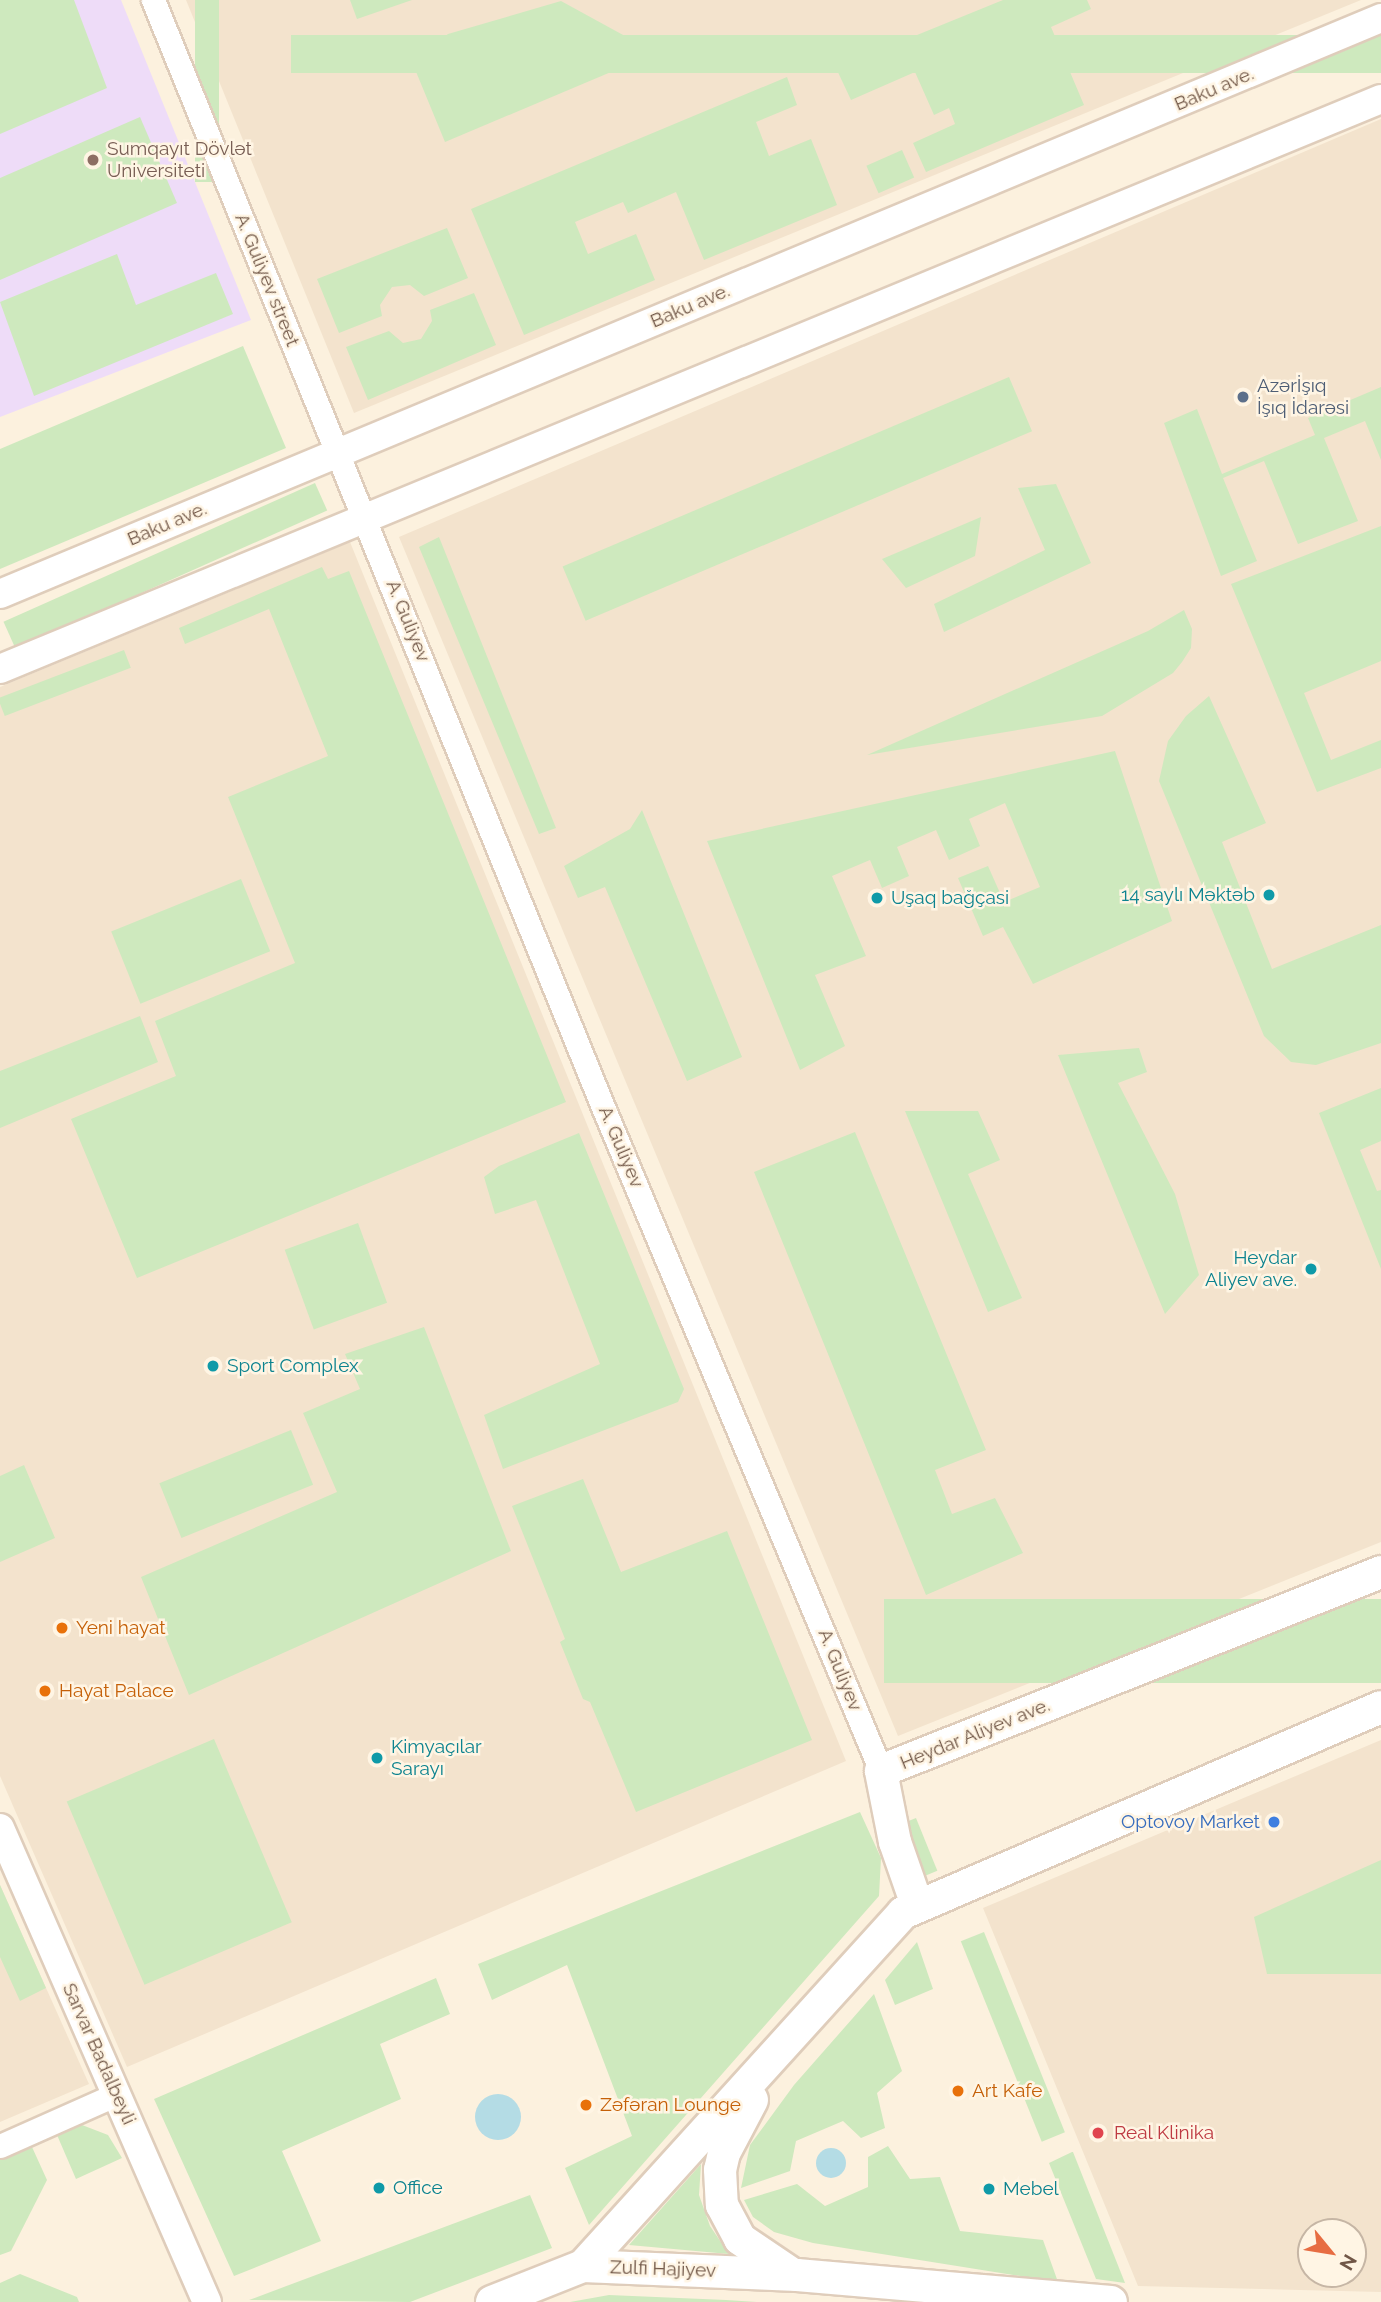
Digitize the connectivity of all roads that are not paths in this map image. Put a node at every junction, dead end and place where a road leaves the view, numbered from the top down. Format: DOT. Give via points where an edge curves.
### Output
graph roads {
  1 [pos="153,0"];
  2 [pos="1381,18"];
  3 [pos="1381,99"];
  4 [pos="340,452"];
  5 [pos="368,520"];
  6 [pos="0,594"];
  7 [pos="0,669"];
  8 [pos="1381,1572"];
  9 [pos="1381,1707"];
  10 [pos="881,1771"];
  11 [pos="0,1828"];
  12 [pos="917,1905"];
  13 [pos="782,2047"];
  14 [pos="117,2094"];
  15 [pos="0,2146"];
  16 [pos="583,2266"];
  17 [pos="797,2275"];
  18 [pos="840,2280"];
  19 [pos="203,2290"];
  20 [pos="215,2302"];
  21 [pos="492,2302"];
  22 [pos="895,2302"];
  23 [pos="1111,2302"];
  1 -- 4 [label="street, A. Guliyev street"];
  2 -- 4 [label="street, Baku ave."];
  3 -- 5 [label="street"];
  4 -- 5 [label="street, A. Guliyev street"];
  4 -- 6 [label="street, Baku ave."];
  5 -- 7 [label="street"];
  5 -- 10 [label="street, A. Guliyev" via="603,1107"];
  8 -- 10 [label="main road, Heydar Aliyev ave."];
  9 -- 12 [label="main road"];
  10 -- 12 [label="main road" via="895,1842"];
  11 -- 14 [label="street, Sarvar Badalbeyli"];
  12 -- 13 [label="main road" via="883,1930"];
  13 -- 16 [label="main road"];
  13 -- 17 [label="main road" via="724,2153 719,2190 729,2225 740,2239 773,2264"];
  14 -- 15 [label="street"];
  14 -- 19 [label="street, Sarvar Badalbeyli"];
  16 -- 17 [label="main road, Zulfi Hajiyev"];
  16 -- 21 [label="main road, Zulfi Hajiyev"];
  17 -- 18 [label="main road, Zulfi Hajiyev"];
  18 -- 22 [label="main road" via="884,2293"];
  18 -- 23 [label="main road"];
  19 -- 20 [label="street, Sarvar Badalbeyli"];
}
